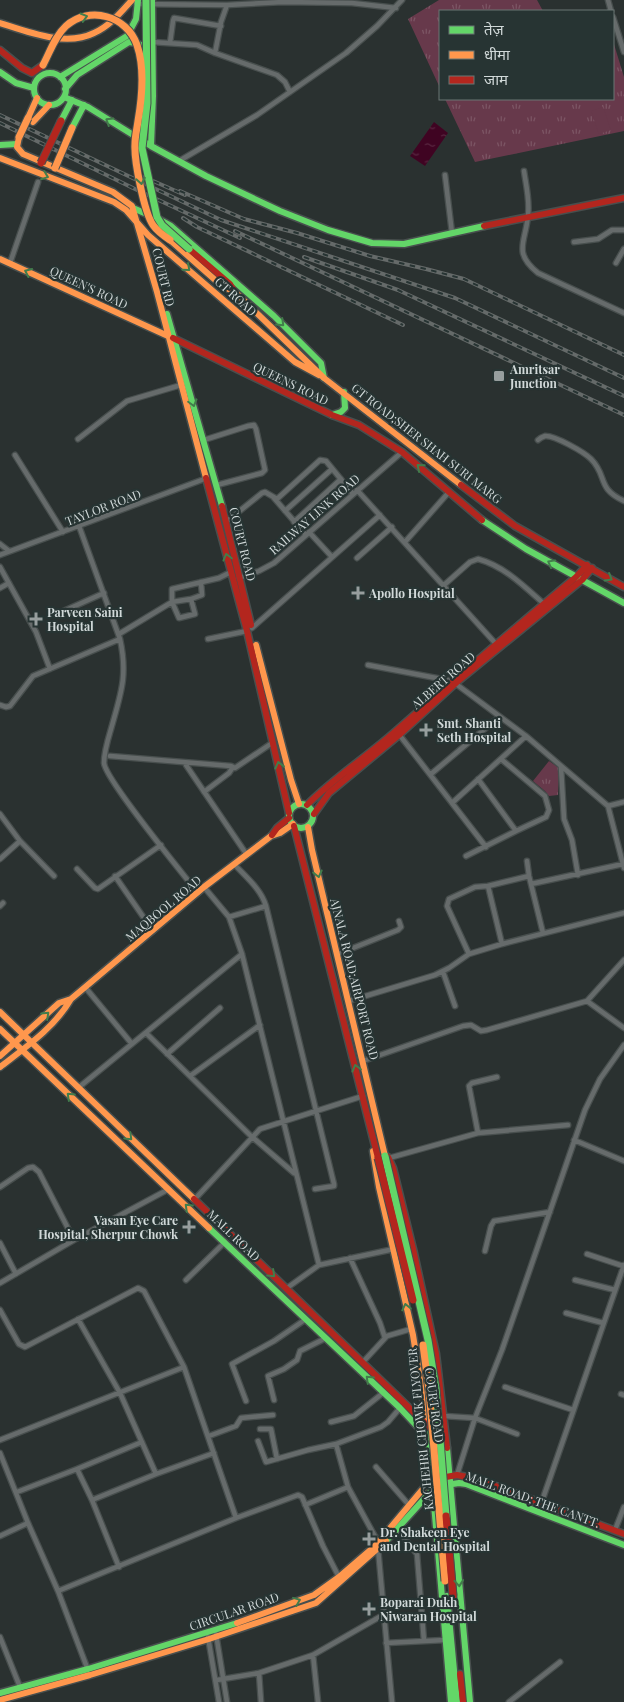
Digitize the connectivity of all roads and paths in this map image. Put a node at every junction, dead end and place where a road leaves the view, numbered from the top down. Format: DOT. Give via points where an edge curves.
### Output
graph roads {
  1 [pos="402,0"];
  2 [pos="135,1"];
  3 [pos="150,1"];
  4 [pos="258,2"];
  5 [pos="227,5"];
  6 [pos="396,8"];
  7 [pos="614,20"];
  8 [pos="0,23"];
  9 [pos="220,26"];
  10 [pos="622,41"];
  11 [pos="170,43"];
  12 [pos="152,46"];
  13 [pos="0,50"];
  14 [pos="624,52"];
  15 [pos="215,53"];
  16 [pos="0,57"];
  17 [pos="1,69"];
  18 [pos="32,73"];
  19 [pos="60,77"];
  20 [pos="34,88"];
  21 [pos="65,89"];
  22 [pos="290,92"];
  23 [pos="64,97"];
  24 [pos="37,98"];
  25 [pos="72,100"];
  26 [pos="49,105"];
  27 [pos="84,105"];
  28 [pos="31,120"];
  29 [pos="20,140"];
  30 [pos="0,145"];
  31 [pos="151,146"];
  32 [pos="0,158"];
  33 [pos="178,162"];
  34 [pos="41,163"];
  35 [pos="55,168"];
  36 [pos="524,171"];
  37 [pos="444,174"];
  38 [pos="38,182"];
  39 [pos="624,198"];
  40 [pos="133,207"];
  41 [pos="528,216"];
  42 [pos="138,223"];
  43 [pos="624,230"];
  44 [pos="452,233"];
  45 [pos="574,242"];
  46 [pos="624,249"];
  47 [pos="1,261"];
  48 [pos="10,263"];
  49 [pos="616,263"];
  50 [pos="157,292"];
  51 [pos="235,292"];
  52 [pos="624,314"];
  53 [pos="168,336"];
  54 [pos="176,340"];
  55 [pos="324,378"];
  56 [pos="181,385"];
  57 [pos="344,392"];
  58 [pos="332,415"];
  59 [pos="378,422"];
  60 [pos="371,431"];
  61 [pos="78,439"];
  62 [pos="204,440"];
  63 [pos="538,440"];
  64 [pos="402,452"];
  65 [pos="15,455"];
  66 [pos="332,469"];
  67 [pos="210,478"];
  68 [pos="341,479"];
  69 [pos="217,485"];
  70 [pos="355,492"];
  71 [pos="449,492"];
  72 [pos="274,498"];
  73 [pos="624,501"];
  74 [pos="284,511"];
  75 [pos="380,515"];
  76 [pos="226,522"];
  77 [pos="294,522"];
  78 [pos="79,526"];
  79 [pos="392,527"];
  80 [pos="63,532"];
  81 [pos="307,534"];
  82 [pos="405,542"];
  83 [pos="0,544"];
  84 [pos="9,551"];
  85 [pos="0,555"];
  86 [pos="332,557"];
  87 [pos="357,558"];
  88 [pos="0,567"];
  89 [pos="589,567"];
  90 [pos="235,577"];
  91 [pos="579,578"];
  92 [pos="201,582"];
  93 [pos="9,583"];
  94 [pos="444,585"];
  95 [pos="624,587"];
  96 [pos="0,588"];
  97 [pos="104,593"];
  98 [pos="191,599"];
  99 [pos="172,602"];
  100 [pos="624,603"];
  101 [pos="544,604"];
  102 [pos="58,614"];
  103 [pos="249,629"];
  104 [pos="120,636"];
  105 [pos="208,639"];
  106 [pos="496,644"];
  107 [pos="368,665"];
  108 [pos="50,669"];
  109 [pos="454,682"];
  110 [pos="0,705"];
  111 [pos="499,717"];
  112 [pos="398,733"];
  113 [pos="526,736"];
  114 [pos="273,743"];
  115 [pos="110,756"];
  116 [pos="501,759"];
  117 [pos="186,766"];
  118 [pos="234,767"];
  119 [pos="561,767"];
  120 [pos="431,774"];
  121 [pos="478,779"];
  122 [pos="204,792"];
  123 [pos="624,802"];
  124 [pos="452,803"];
  125 [pos="303,804"];
  126 [pos="608,806"];
  127 [pos="0,814"];
  128 [pos="314,814"];
  129 [pos="291,820"];
  130 [pos="308,826"];
  131 [pos="516,831"];
  132 [pos="20,841"];
  133 [pos="161,845"];
  134 [pos="486,847"];
  135 [pos="248,855"];
  136 [pos="466,856"];
  137 [pos="0,858"];
  138 [pos="527,861"];
  139 [pos="234,864"];
  140 [pos="623,866"];
  141 [pos="77,869"];
  142 [pos="578,874"];
  143 [pos="54,876"];
  144 [pos="115,876"];
  145 [pos="529,876"];
  146 [pos="531,884"];
  147 [pos="488,886"];
  148 [pos="204,888"];
  149 [pos="198,893"];
  150 [pos="266,906"];
  151 [pos="624,913"];
  152 [pos="229,917"];
  153 [pos="399,921"];
  154 [pos="153,931"];
  155 [pos="544,933"];
  156 [pos="502,944"];
  157 [pos="242,954"];
  158 [pos="338,954"];
  159 [pos="469,954"];
  160 [pos="624,960"];
  161 [pos="443,972"];
  162 [pos="85,987"];
  163 [pos="71,999"];
  164 [pos="349,1001"];
  165 [pos="587,1001"];
  166 [pos="455,1006"];
  167 [pos="220,1008"];
  168 [pos="0,1012"];
  169 [pos="260,1025"];
  170 [pos="0,1028"];
  171 [pos="624,1028"];
  172 [pos="146,1033"];
  173 [pos="24,1036"];
  174 [pos="31,1043"];
  175 [pos="15,1044"];
  176 [pos="132,1044"];
  177 [pos="624,1045"];
  178 [pos="21,1050"];
  179 [pos="167,1054"];
  180 [pos="0,1056"];
  181 [pos="363,1061"];
  182 [pos="0,1067"];
  183 [pos="190,1076"];
  184 [pos="497,1077"];
  185 [pos="78,1088"];
  186 [pos="363,1096"];
  187 [pos="316,1110"];
  188 [pos="369,1116"];
  189 [pos="283,1120"];
  190 [pos="568,1126"];
  191 [pos="478,1133"];
  192 [pos="252,1136"];
  193 [pos="380,1137"];
  194 [pos="574,1140"];
  195 [pos="384,1158"];
  196 [pos="624,1161"];
  197 [pos="295,1174"];
  198 [pos="0,1187"];
  199 [pos="169,1189"];
  200 [pos="315,1189"];
  201 [pos="194,1200"];
  202 [pos="550,1212"];
  203 [pos="74,1240"];
  204 [pos="225,1242"];
  205 [pos="0,1243"];
  206 [pos="394,1249"];
  207 [pos="485,1251"];
  208 [pos="587,1254"];
  209 [pos="350,1258"];
  210 [pos="319,1265"];
  211 [pos="624,1266"];
  212 [pos="16,1274"];
  213 [pos="186,1280"];
  214 [pos="575,1280"];
  215 [pos="0,1283"];
  216 [pos="287,1288"];
  217 [pos="615,1290"];
  218 [pos="0,1310"];
  219 [pos="566,1313"];
  220 [pos="78,1319"];
  221 [pos="306,1319"];
  222 [pos="603,1323"];
  223 [pos="411,1329"];
  224 [pos="326,1338"];
  225 [pos="384,1338"];
  226 [pos="363,1362"];
  227 [pos="184,1367"];
  228 [pos="504,1387"];
  229 [pos="120,1393"];
  230 [pos="384,1393"];
  231 [pos="274,1400"];
  232 [pos="246,1401"];
  233 [pos="400,1408"];
  234 [pos="573,1410"];
  235 [pos="273,1415"];
  236 [pos="444,1416"];
  237 [pos="475,1418"];
  238 [pos="331,1422"];
  239 [pos="427,1424"];
  240 [pos="260,1429"];
  241 [pos="517,1434"];
  242 [pos="209,1436"];
  243 [pos="429,1439"];
  244 [pos="0,1440"];
  245 [pos="258,1441"];
  246 [pos="142,1442"];
  247 [pos="336,1444"];
  248 [pos="447,1448"];
  249 [pos="214,1453"];
  250 [pos="0,1455"];
  251 [pos="277,1459"];
  252 [pos="376,1467"];
  253 [pos="78,1469"];
  254 [pos="156,1474"];
  255 [pos="432,1478"];
  256 [pos="452,1478"];
  257 [pos="348,1487"];
  258 [pos="432,1488"];
  259 [pos="17,1492"];
  260 [pos="92,1500"];
  261 [pos="541,1504"];
  262 [pos="305,1505"];
  263 [pos="409,1505"];
  264 [pos="624,1507"];
  265 [pos="236,1518"];
  266 [pos="28,1523"];
  267 [pos="397,1529"];
  268 [pos="615,1530"];
  269 [pos="624,1534"];
  270 [pos="0,1536"];
  271 [pos="378,1545"];
  272 [pos="624,1545"];
  273 [pos="119,1567"];
  274 [pos="340,1579"];
  275 [pos="58,1591"];
  276 [pos="450,1596"];
  277 [pos="383,1614"];
  278 [pos="216,1633"];
  279 [pos="208,1636"];
  280 [pos="0,1637"];
  281 [pos="445,1640"];
  282 [pos="424,1641"];
  283 [pos="386,1643"];
  284 [pos="313,1655"];
  285 [pos="560,1662"];
  286 [pos="89,1672"];
  287 [pos="259,1673"];
  288 [pos="217,1680"];
  289 [pos="224,1680"];
  290 [pos="20,1687"];
  291 [pos="0,1693"];
  292 [pos="0,1700"];
  293 [pos="219,1702"];
  294 [pos="227,1702"];
  295 [pos="261,1702"];
  296 [pos="318,1702"];
  297 [pos="392,1702"];
  298 [pos="452,1702"];
  299 [pos="457,1702"];
  300 [pos="463,1702"];
  301 [pos="470,1702"];
  302 [pos="509,1702"];
  1 -- 6 [label="street"];
  2 -- 3 [label="street"];
  2 -- 8 [label="main road" via="103,28 88,36 65,38"];
  2 -- 19 [label="main road" via="136,19 127,36"];
  3 -- 5 [label="street"];
  3 -- 12 [label="main road"];
  3 -- 51 [label="main road, bridge" via="147,103 142,148 157,217"];
  4 -- 5 [label="street"];
  4 -- 6 [label="street" via="352,3"];
  5 -- 9 [label="street"];
  6 -- 22 [label="street" via="346,53"];
  7 -- 10 [label="street"];
  9 -- 11 [label="street" via="174,18"];
  9 -- 15 [label="street"];
  10 -- 14 [label="street"];
  11 -- 12 [label="street"];
  11 -- 15 [label="street" via="193,44"];
  12 -- 21 [label="main road" via="129,42 74,78"];
  12 -- 31 [label="main road"];
  13 -- 18 [label="main road"];
  15 -- 22 [label="street" via="277,75"];
  16 -- 18 [label="main road" via="21,72"];
  17 -- 20 [label="main road" via="21,85"];
  18 -- 51 [label="main road, one-way, bridge" via="43,65 61,32 80,17 107,16 130,31 140,62 135,148 145,204 152,223 222,286"];
  19 -- 20 [label="main road" via="45,74 37,80"];
  19 -- 21 [label="main road"];
  20 -- 24 [label="main road"];
  21 -- 23 [label="main road"];
  22 -- 33 [label="street"];
  23 -- 25 [label="main road"];
  23 -- 26 [label="main road"];
  24 -- 26 [label="main road"];
  24 -- 28 [label="main road"];
  25 -- 27 [label="main road"];
  25 -- 34 [label="main road, bridge"];
  26 -- 28 [label="main road"];
  31 -- 27 [label="main road, one-way"];
  27 -- 35 [label="main road, bridge"];
  28 -- 29 [label="main road, bridge"];
  29 -- 30 [label="main road"];
  29 -- 34 [label="main road" via="23,154"];
  31 -- 33 [label="main road"];
  32 -- 42 [label="main road, GT ROAD, one-way" via="114,202"];
  33 -- 44 [label="main road" via="280,211 372,243 404,244"];
  34 -- 35 [label="main road, bridge"];
  35 -- 40 [label="main road" via="113,192"];
  36 -- 41 [label="street"];
  37 -- 44 [label="street"];
  38 -- 48 [label="street"];
  39 -- 41 [label="main road"];
  40 -- 42 [label="main road, COURT RD"];
  40 -- 55 [label="main road, one-way" via="171,226 274,316 321,362"];
  41 -- 44 [label="main road"];
  41 -- 52 [label="street" via="522,250 530,266 538,273"];
  42 -- 50 [label="main road, COURT RD"];
  42 -- 55 [label="main road, GT ROAD, one-way" via="295,362"];
  43 -- 45 [label="street" via="612,230 598,239"];
  46 -- 49 [label="street"];
  47 -- 48 [label="main road, QUEEN'S ROAD"];
  53 -- 48 [label="main road, QUEEN'S ROAD, one-way"];
  50 -- 53 [label="main road, COURT RD"];
  50 -- 54 [label="main road, COURT ROAD"];
  51 -- 55 [label="main road, GT ROAD;SHER SHAH SURI MARG"];
  53 -- 54 [label="main road, QUEENS ROAD"];
  53 -- 56 [label="main road, COURT ROAD"];
  54 -- 58 [label="main road, QUEENS ROAD"];
  54 -- 62 [label="main road, COURT ROAD, one-way"];
  55 -- 57 [label="main road, GT ROAD;SHER SHAH SURI MARG"];
  56 -- 61 [label="street" via="127,401"];
  56 -- 67 [label="main road, COURT ROAD"];
  57 -- 58 [label="main road" via="344,410"];
  57 -- 59 [label="main road, GT ROAD;SHER SHAH SURI MARG"];
  58 -- 60 [label="main road, QUEENS ROAD"];
  59 -- 60 [label="main road"];
  59 -- 89 [label="main road, GT ROAD;SHER SHAH SURI MARG" via="515,526"];
  60 -- 64 [label="main road, QUEENS ROAD"];
  62 -- 67 [label="main road, COURT ROAD"];
  62 -- 69 [label="street" via="248,426 254,425 256,429 265,470"];
  63 -- 73 [label="street" via="550,436 586,454 597,466 607,490"];
  64 -- 70 [label="street, RAILWAY LINK ROAD"];
  71 -- 64 [label="main road, GT ROAD;SHER SHAH SURI MARG, one-way"];
  65 -- 80 [label="street"];
  66 -- 68 [label="street"];
  66 -- 72 [label="street" via="326,461 320,460 278,498"];
  66 -- 74 [label="street"];
  67 -- 69 [label="main road, COURT ROAD"];
  67 -- 78 [label="street, TAYLOR ROAD"];
  90 -- 67 [label="main road, COURT ROAD, one-way"];
  68 -- 70 [label="street"];
  68 -- 77 [label="street"];
  69 -- 76 [label="main road, COURT ROAD"];
  70 -- 75 [label="street"];
  70 -- 81 [label="street, RAILWAY LINK ROAD"];
  71 -- 82 [label="street"];
  91 -- 71 [label="main road, GT ROAD;SHER SHAH SURI MARG, one-way" via="476,516"];
  72 -- 74 [label="street"];
  72 -- 76 [label="street" via="262,493"];
  74 -- 77 [label="street"];
  75 -- 79 [label="street"];
  75 -- 86 [label="street"];
  76 -- 90 [label="main road, COURT ROAD"];
  77 -- 81 [label="street"];
  78 -- 80 [label="street, TAYLOR ROAD"];
  78 -- 97 [label="street"];
  79 -- 82 [label="street"];
  79 -- 87 [label="street"];
  80 -- 84 [label="street, TAYLOR ROAD"];
  81 -- 86 [label="street"];
  81 -- 90 [label="street, RAILWAY LINK ROAD" via="267,568"];
  82 -- 94 [label="street"];
  83 -- 84 [label="street"];
  84 -- 85 [label="street, TAYLOR ROAD"];
  86 -- 103 [label="street"];
  88 -- 93 [label="street"];
  89 -- 91 [label="main road, ALBERT ROAD"];
  89 -- 95 [label="main road, GT ROAD;SHER SHAH SURI MARG, one-way"];
  90 -- 92 [label="street, RAILWAY LINK ROAD"];
  90 -- 103 [label="main road, COURT ROAD"];
  91 -- 100 [label="main road, GT ROAD;SHER SHAH SURI MARG"];
  91 -- 101 [label="main road, ALBERT ROAD"];
  91 -- 109 [label="main road, ALBERT ROAD"];
  92 -- 98 [label="street" via="202,595"];
  92 -- 99 [label="street, RAILWAY LINK ROAD" via="172,589"];
  93 -- 96 [label="street"];
  93 -- 108 [label="street" via="36,632"];
  94 -- 101 [label="street" via="478,558 517,579"];
  94 -- 106 [label="street"];
  97 -- 102 [label="street"];
  97 -- 104 [label="street"];
  98 -- 99 [label="street"];
  98 -- 99 [label="street" via="195,614 179,618"];
  99 -- 104 [label="street"];
  101 -- 106 [label="main road, ALBERT ROAD"];
  103 -- 105 [label="street"];
  103 -- 114 [label="main road, COURT ROAD"];
  103 -- 125 [label="main road, COURT ROAD" via="291,780"];
  104 -- 108 [label="street"];
  104 -- 133 [label="street" via="124,683 104,764"];
  106 -- 109 [label="main road, ALBERT ROAD"];
  107 -- 109 [label="street"];
  108 -- 110 [label="street" via="34,676 9,707"];
  109 -- 111 [label="street"];
  109 -- 112 [label="main road, ALBERT ROAD"];
  111 -- 113 [label="street"];
  111 -- 120 [label="street"];
  112 -- 120 [label="street"];
  112 -- 125 [label="main road, ALBERT ROAD"];
  112 -- 128 [label="main road, ALBERT ROAD" via="330,794"];
  113 -- 116 [label="street"];
  113 -- 119 [label="street"];
  114 -- 118 [label="street"];
  129 -- 114 [label="main road, COURT ROAD, one-way"];
  115 -- 118 [label="street"];
  116 -- 121 [label="street"];
  116 -- 131 [label="street" via="545,796 549,810 546,817"];
  117 -- 122 [label="street"];
  118 -- 122 [label="street"];
  119 -- 126 [label="street"];
  119 -- 142 [label="street" via="565,822"];
  120 -- 124 [label="street"];
  121 -- 124 [label="street"];
  121 -- 131 [label="street"];
  122 -- 135 [label="street"];
  123 -- 126 [label="street"];
  124 -- 134 [label="street"];
  125 -- 128 [label="main road"];
  125 -- 129 [label="main road" via="295,805"];
  126 -- 140 [label="street"];
  127 -- 132 [label="street"];
  128 -- 130 [label="main road"];
  129 -- 130 [label="main road" via="298,828"];
  129 -- 135 [label="main road, MAQBOOL ROAD" via="280,833 271,836"];
  186 -- 129 [label="main road, COURT ROAD, one-way"];
  130 -- 158 [label="main road, AJNALA ROAD;AIRPORT ROAD, one-way"];
  131 -- 134 [label="street"];
  132 -- 137 [label="street"];
  132 -- 143 [label="street"];
  133 -- 144 [label="street"];
  133 -- 149 [label="street"];
  134 -- 136 [label="street"];
  135 -- 139 [label="main road, MAQBOOL ROAD"];
  138 -- 145 [label="street"];
  139 -- 148 [label="main road, MAQBOOL ROAD"];
  139 -- 150 [label="street" via="264,897"];
  140 -- 142 [label="street"];
  141 -- 144 [label="street" via="97,889"];
  142 -- 146 [label="street"];
  144 -- 154 [label="street"];
  145 -- 146 [label="street"];
  145 -- 147 [label="street"];
  146 -- 155 [label="street"];
  147 -- 156 [label="street"];
  147 -- 159 [label="street" via="475,887 447,901"];
  148 -- 149 [label="main road, MAQBOOL ROAD"];
  148 -- 152 [label="street"];
  149 -- 154 [label="main road, MAQBOOL ROAD"];
  150 -- 152 [label="street"];
  150 -- 187 [label="street"];
  151 -- 155 [label="street"];
  152 -- 157 [label="street"];
  153 -- 158 [label="street" via="401,927 398,930"];
  154 -- 162 [label="main road, MAQBOOL ROAD"];
  155 -- 156 [label="street"];
  156 -- 159 [label="street"];
  157 -- 169 [label="street"];
  157 -- 172 [label="street"];
  158 -- 164 [label="main road, AJNALA ROAD;AIRPORT ROAD"];
  159 -- 161 [label="street"];
  160 -- 165 [label="street"];
  161 -- 164 [label="street"];
  161 -- 166 [label="street"];
  162 -- 163 [label="main road, MAQBOOL ROAD"];
  162 -- 176 [label="street"];
  173 -- 163 [label="main road, MAQBOOL ROAD, one-way" via="59,1003"];
  163 -- 174 [label="main road, MAQBOOL ROAD" via="66,1009"];
  164 -- 181 [label="main road, AJNALA ROAD;AIRPORT ROAD"];
  165 -- 171 [label="street"];
  165 -- 181 [label="street" via="487,1030 463,1026"];
  167 -- 179 [label="street"];
  168 -- 173 [label="main road, MALL ROAD"];
  169 -- 183 [label="street"];
  169 -- 189 [label="street"];
  170 -- 175 [label="main road, MALL ROAD"];
  172 -- 176 [label="street"];
  172 -- 179 [label="street"];
  173 -- 174 [label="main road, MALL ROAD"];
  173 -- 175 [label="main road, MAQBOOL ROAD"];
  174 -- 178 [label="main road, MAQBOOL ROAD"];
  174 -- 185 [label="main road, MALL ROAD"];
  175 -- 178 [label="main road, MALL ROAD"];
  175 -- 180 [label="main road"];
  176 -- 185 [label="street"];
  177 -- 194 [label="street" via="596,1086"];
  178 -- 182 [label="main road"];
  199 -- 178 [label="main road, MALL ROAD, one-way"];
  179 -- 183 [label="street"];
  181 -- 193 [label="main road, AJNALA ROAD;AIRPORT ROAD"];
  183 -- 192 [label="street"];
  184 -- 191 [label="street" via="468,1086"];
  185 -- 201 [label="main road, MALL ROAD, one-way"];
  186 -- 187 [label="street"];
  186 -- 188 [label="main road, COURT ROAD"];
  187 -- 189 [label="street"];
  187 -- 200 [label="street" via="334,1186"];
  188 -- 195 [label="main road, KACHEHRI CHOWK FLYOVER"];
  188 -- 206 [label="main road, COURT ROAD" via="374,1165"];
  189 -- 192 [label="street"];
  189 -- 197 [label="street"];
  190 -- 191 [label="street"];
  191 -- 195 [label="street"];
  192 -- 197 [label="street"];
  192 -- 201 [label="street"];
  193 -- 195 [label="main road, KACHEHRI CHOWK FLYOVER"];
  194 -- 196 [label="street"];
  194 -- 202 [label="street"];
  195 -- 236 [label="main road, COURT ROAD" via="393,1168 411,1240 434,1346"];
  195 -- 276 [label="main road, KACHEHRI CHOWK FLYOVER, bridge" via="428,1340 436,1389"];
  197 -- 210 [label="street"];
  198 -- 203 [label="street" via="33,1167 39,1172"];
  199 -- 203 [label="street"];
  204 -- 199 [label="main road, MALL ROAD, one-way"];
  201 -- 216 [label="main road, MALL ROAD, one-way"];
  202 -- 207 [label="street" via="494,1221"];
  202 -- 237 [label="street"];
  203 -- 212 [label="street"];
  204 -- 213 [label="street"];
  204 -- 221 [label="main road, MALL ROAD"];
  205 -- 212 [label="street"];
  206 -- 209 [label="street"];
  223 -- 206 [label="main road, COURT ROAD, one-way"];
  208 -- 211 [label="street"];
  209 -- 210 [label="street"];
  209 -- 225 [label="street"];
  210 -- 216 [label="street"];
  211 -- 217 [label="street"];
  212 -- 215 [label="street"];
  214 -- 217 [label="street"];
  216 -- 226 [label="main road, MALL ROAD"];
  217 -- 222 [label="street"];
  218 -- 220 [label="street" via="19,1344 25,1347"];
  219 -- 222 [label="street"];
  220 -- 227 [label="street" via="140,1288"];
  220 -- 229 [label="street"];
  221 -- 224 [label="main road, MALL ROAD"];
  221 -- 232 [label="street" via="232,1364"];
  222 -- 234 [label="street"];
  223 -- 225 [label="street"];
  223 -- 239 [label="main road, COURT ROAD"];
  230 -- 224 [label="main road, MALL ROAD, one-way"];
  224 -- 231 [label="street" via="300,1351 298,1360 268,1376"];
  225 -- 226 [label="street"];
  226 -- 239 [label="main road, MALL ROAD"];
  227 -- 229 [label="street"];
  227 -- 242 [label="street"];
  228 -- 234 [label="street"];
  229 -- 244 [label="street"];
  229 -- 246 [label="street"];
  230 -- 233 [label="main road, MALL ROAD"];
  230 -- 238 [label="street" via="354,1416"];
  233 -- 243 [label="main road, MALL ROAD"];
  233 -- 247 [label="street" via="381,1427"];
  234 -- 261 [label="street"];
  235 -- 242 [label="street" via="240,1418 236,1426"];
  236 -- 237 [label="street"];
  236 -- 248 [label="main road, COURT ROAD"];
  237 -- 241 [label="street"];
  237 -- 256 [label="street"];
  239 -- 243 [label="main road, COURT ROAD"];
  239 -- 248 [label="main road, MALL ROAD"];
  240 -- 251 [label="street" via="271,1429"];
  242 -- 249 [label="street"];
  243 -- 255 [label="main road, COURT ROAD"];
  245 -- 251 [label="street" via="264,1461"];
  246 -- 253 [label="street"];
  246 -- 254 [label="street"];
  247 -- 251 [label="street"];
  247 -- 257 [label="street"];
  248 -- 256 [label="main road, COURT ROAD"];
  249 -- 254 [label="street"];
  249 -- 265 [label="street"];
  250 -- 259 [label="street"];
  252 -- 263 [label="street"];
  253 -- 259 [label="street"];
  253 -- 260 [label="street"];
  254 -- 260 [label="street"];
  255 -- 256 [label="main road, MALL ROAD; THE CANTT."];
  255 -- 258 [label="main road, COURT ROAD"];
  255 -- 263 [label="main road, CIRCULAR ROAD"];
  256 -- 258 [label="main road, MALL ROAD; THE CANTT."];
  256 -- 261 [label="main road, MALL ROAD; THE CANTT." via="466,1476"];
  256 -- 272 [label="main road, MALL ROAD; THE CANTT."];
  256 -- 301 [label="main road, COURT ROAD, one-way"];
  257 -- 262 [label="street"];
  257 -- 271 [label="street"];
  258 -- 267 [label="main road, CIRCULAR ROAD"];
  258 -- 281 [label="main road, COURT ROAD"];
  259 -- 266 [label="street"];
  260 -- 273 [label="street"];
  261 -- 268 [label="main road, MALL ROAD; THE CANTT."];
  262 -- 265 [label="street" via="302,1497 296,1495"];
  262 -- 274 [label="street"];
  263 -- 271 [label="main road, CIRCULAR ROAD"];
  264 -- 268 [label="street"];
  265 -- 273 [label="street"];
  266 -- 270 [label="street"];
  266 -- 275 [label="street"];
  267 -- 271 [label="main road, CIRCULAR ROAD"];
  267 -- 282 [label="street" via="417,1554"];
  268 -- 269 [label="main road, MALL ROAD; THE CANTT."];
  271 -- 274 [label="main road, CIRCULAR ROAD"];
  271 -- 277 [label="street"];
  273 -- 275 [label="street"];
  274 -- 278 [label="main road, CIRCULAR ROAD" via="316,1604"];
  275 -- 286 [label="street"];
  276 -- 299 [label="main road"];
  276 -- 300 [label="main road"];
  277 -- 283 [label="street"];
  277 -- 284 [label="street"];
  278 -- 279 [label="main road, CIRCULAR ROAD"];
  278 -- 289 [label="street"];
  279 -- 286 [label="main road, CIRCULAR ROAD"];
  279 -- 288 [label="street"];
  280 -- 290 [label="street"];
  281 -- 282 [label="street"];
  281 -- 298 [label="main road, COURT ROAD"];
  282 -- 283 [label="street"];
  283 -- 297 [label="street"];
  284 -- 287 [label="street"];
  284 -- 296 [label="street"];
  285 -- 302 [label="street"];
  286 -- 290 [label="main road, CIRCULAR ROAD"];
  286 -- 292 [label="main road, CIRCULAR ROAD"];
  287 -- 289 [label="street"];
  287 -- 295 [label="street"];
  288 -- 289 [label="street"];
  288 -- 293 [label="street"];
  289 -- 294 [label="street"];
  290 -- 291 [label="main road, CIRCULAR ROAD"];
}
